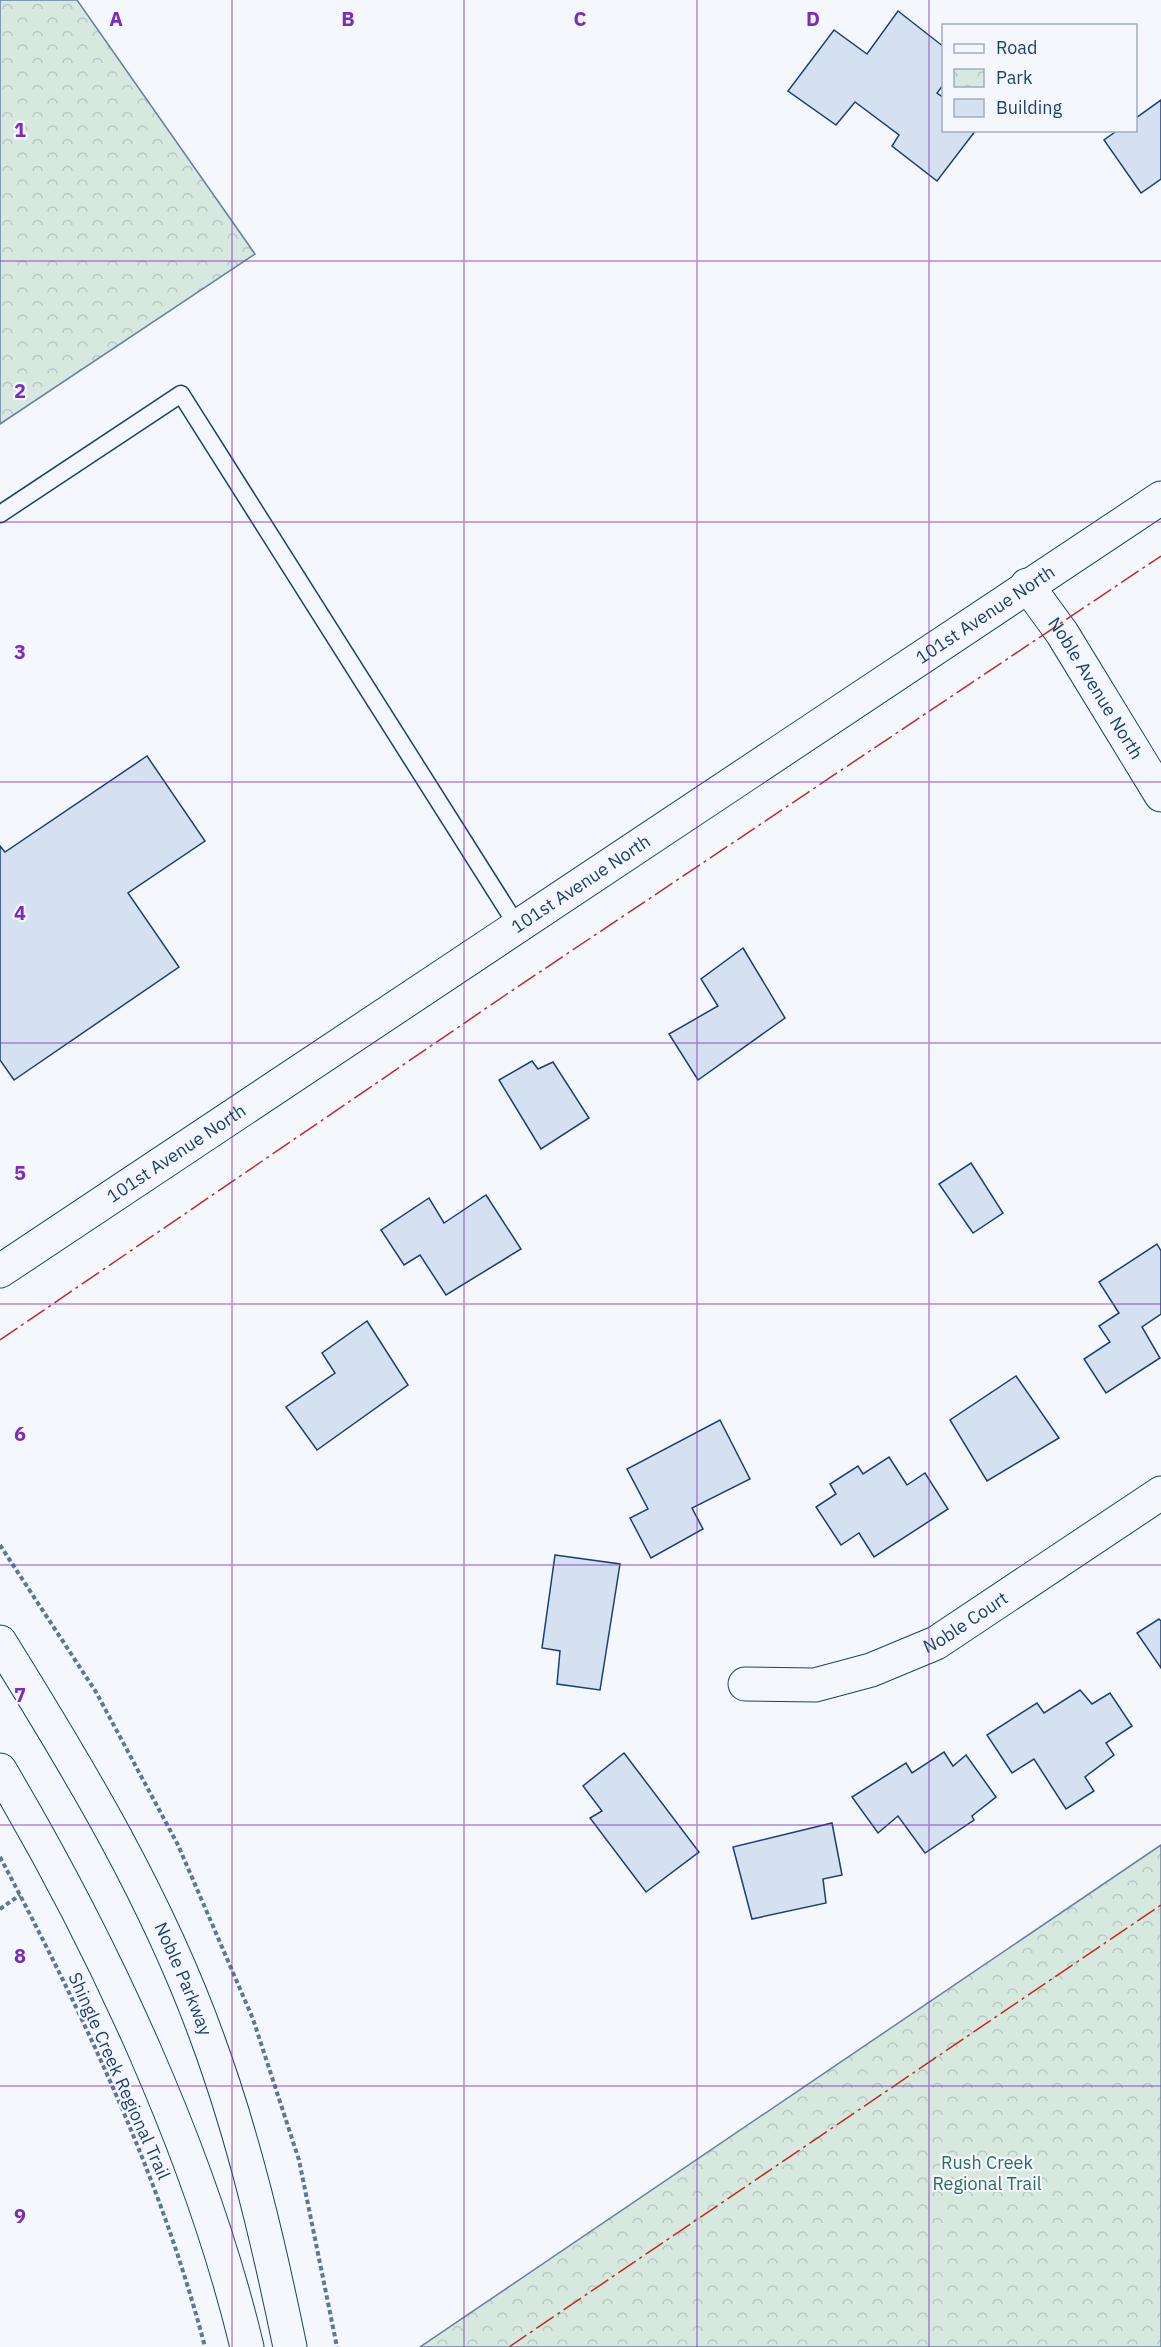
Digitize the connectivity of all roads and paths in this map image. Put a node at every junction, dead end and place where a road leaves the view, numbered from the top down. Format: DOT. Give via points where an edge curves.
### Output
graph roads {
  1 [pos="1161,498"];
  2 [pos="0,514"];
  3 [pos="1027,585"];
  4 [pos="1161,795"];
  5 [pos="518,927"];
  6 [pos="0,1271"];
  7 [pos="1161,1493"];
  8 [pos="0,1642"];
  9 [pos="745,1684"];
  10 [pos="0,1770"];
  11 [pos="0,1857"];
  12 [pos="20,1895"];
  13 [pos="0,1909"];
  14 [pos="205,2347"];
  15 [pos="247,2347"];
  16 [pos="290,2347"];
  1 -- 3 [label="street, 101st Avenue North"];
  2 -- 5 [label="lane" via="181,394"];
  3 -- 4 [label="street, Noble Avenue North" via="1062,633"];
  3 -- 5 [label="street, 101st Avenue North"];
  5 -- 6 [label="street, 101st Avenue North"];
  7 -- 9 [label="street, Noble Court" via="936,1643 871,1670 815,1685"];
  8 -- 16 [label="street, Noble Parkway" via="103,1811 209,2040 260,2216"];
  10 -- 15 [label="street" via="59,1876 151,2069 202,2197"];
  11 -- 12 [label="path, Shingle Creek Regional Trail"];
  12 -- 13 [label="path"];
  12 -- 14 [label="path, Shingle Creek Regional Trail" via="86,2024 124,2111 154,2188"];
}
